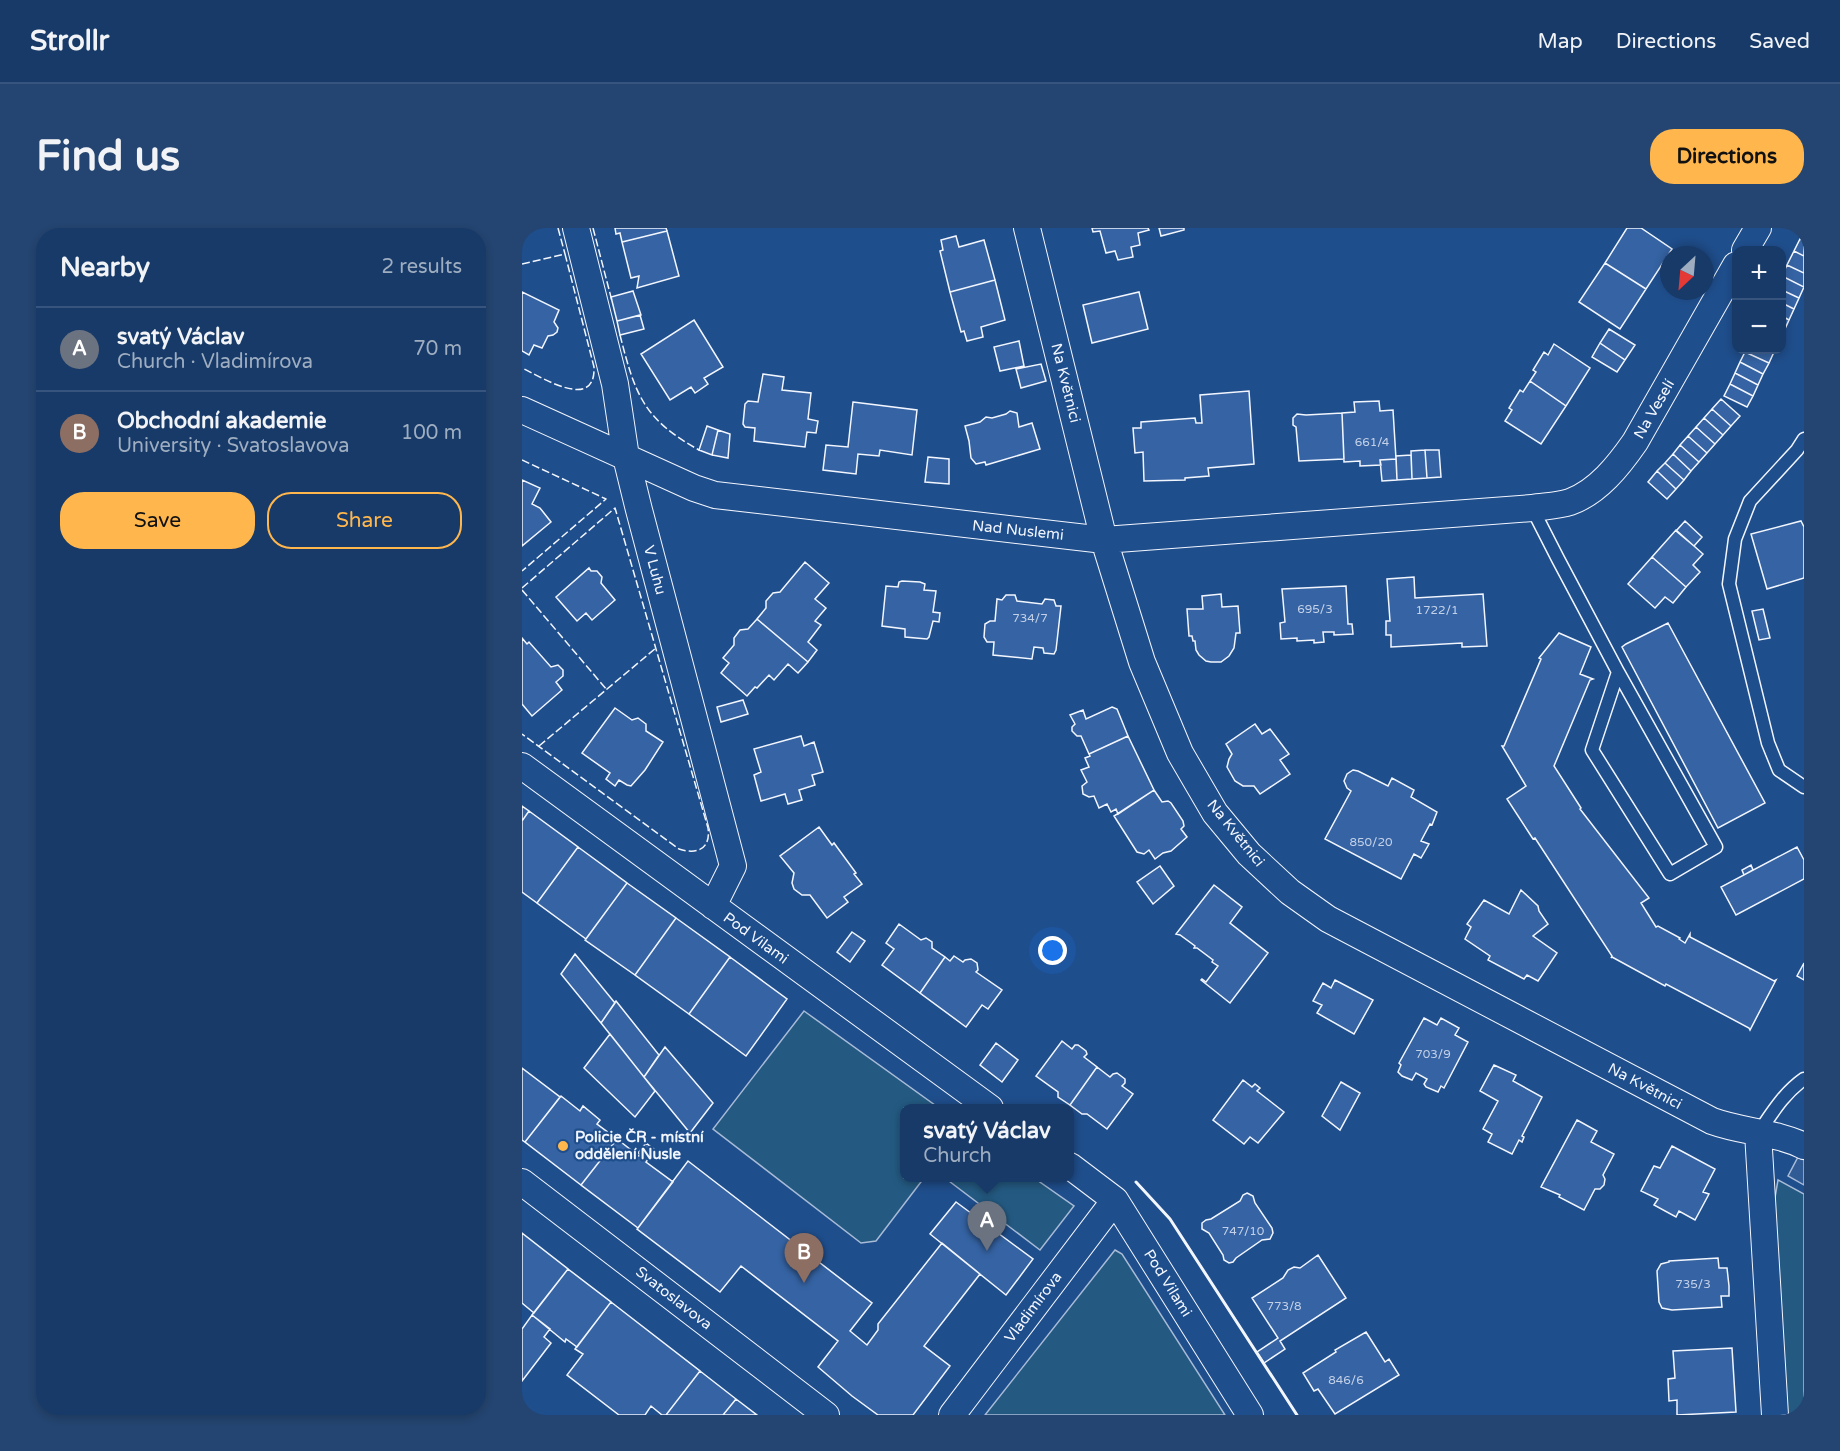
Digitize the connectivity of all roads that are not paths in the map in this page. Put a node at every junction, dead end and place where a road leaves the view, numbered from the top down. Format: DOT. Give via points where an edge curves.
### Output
graph roads {
  1 [pos="576,228"];
  2 [pos="1028,228"];
  3 [pos="1758,228"];
  4 [pos="1747,246"];
  5 [pos="1732,274"];
  6 [pos="522,410"];
  7 [pos="1804,439"];
  8 [pos="626,458"];
  9 [pos="1532,508"];
  10 [pos="1104,540"];
  11 [pos="1618,672"];
  12 [pos="522,766"];
  13 [pos="1804,787"];
  14 [pos="713,906"];
  15 [pos="1804,1079"];
  16 [pos="985,1104"];
  17 [pos="1758,1132"];
  18 [pos="1804,1146"];
  19 [pos="1074,1169"];
  20 [pos="522,1182"];
  21 [pos="1115,1200"];
  22 [pos="826,1415"];
  23 [pos="952,1415"];
  24 [pos="1250,1415"];
  25 [pos="1775,1415"];
  1 -- 8 [label="street, V Luhu" via="615,384"];
  2 -- 10 [label="street, Na Květnici"];
  3 -- 4 [label="street"];
  5 -- 9 [label="street, Na Veselí" via="1620,464 1576,499"];
  6 -- 8 [label="street, Nad Nuslemi"];
  7 -- 13 [label="lane" via="1750,501 1735,539 1729,584 1768,743 1779,770"];
  8 -- 10 [label="street, Nad Nuslemi" via="715,495"];
  8 -- 14 [label="street, V Luhu" via="733,866"];
  9 -- 10 [label="street, Nad Nuslemi"];
  9 -- 11 [label="lane"];
  10 -- 17 [label="street, Na Květnici" via="1142,662 1180,753 1215,813 1249,854 1290,892 1328,919 1712,1121"];
  11 -- 11 [label="lane" via="1592,750 1670,874 1716,847"];
  12 -- 14 [label="street, Pod Vilami"];
  14 -- 16 [label="street, Pod Vilami"];
  15 -- 17 [label="lane" via="1780,1102"];
  17 -- 18 [label="street, Na Květnici"];
  17 -- 25 [label="street"];
  19 -- 21 [label="street, Pod Vilami"];
  20 -- 22 [label="street, Svatoslavova"];
  21 -- 23 [label="street, Vladimírova"];
  21 -- 24 [label="street, Pod Vilami"];
}
